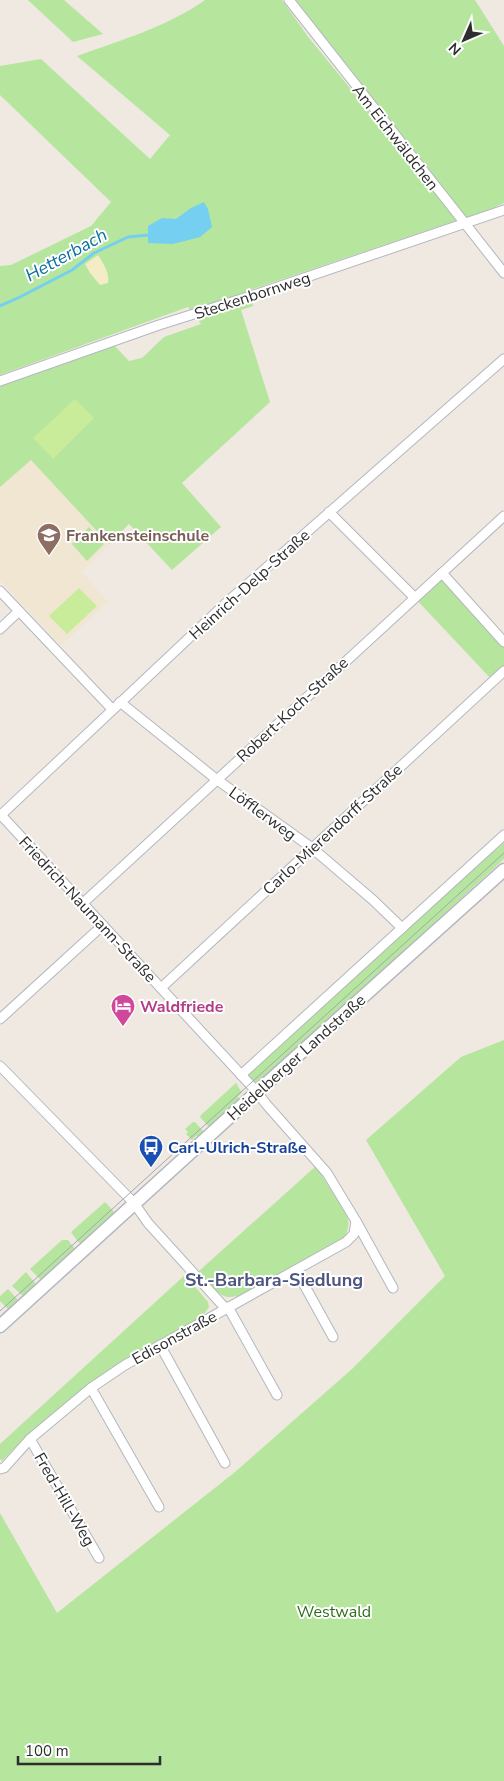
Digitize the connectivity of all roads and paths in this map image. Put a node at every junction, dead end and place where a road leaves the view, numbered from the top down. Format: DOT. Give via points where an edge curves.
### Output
graph roads {
  1 [pos="289,0"];
  2 [pos="504,210"];
  3 [pos="464,223"];
  4 [pos="504,273"];
  5 [pos="504,359"];
  6 [pos="0,381"];
  7 [pos="329,512"];
  8 [pos="504,516"];
  9 [pos="442,573"];
  10 [pos="0,591"];
  11 [pos="414,597"];
  12 [pos="19,611"];
  13 [pos="0,629"];
  14 [pos="504,642"];
  15 [pos="504,671"];
  16 [pos="120,702"];
  17 [pos="112,709"];
  18 [pos="216,779"];
  19 [pos="0,815"];
  20 [pos="504,835"];
  21 [pos="312,848"];
  22 [pos="504,870"];
  23 [pos="82,904"];
  24 [pos="103,926"];
  25 [pos="402,928"];
  26 [pos="161,988"];
  27 [pos="0,1019"];
  28 [pos="0,1066"];
  29 [pos="242,1075"];
  30 [pos="257,1092"];
  31 [pos="134,1203"];
  32 [pos="356,1221"];
  33 [pos="296,1270"];
  34 [pos="393,1288"];
  35 [pos="227,1308"];
  36 [pos="0,1326"];
  37 [pos="333,1337"];
  38 [pos="160,1346"];
  39 [pos="91,1388"];
  40 [pos="277,1395"];
  41 [pos="30,1439"];
  42 [pos="225,1462"];
  43 [pos="0,1469"];
  44 [pos="159,1507"];
  45 [pos="99,1558"];
  1 -- 3 [label="street, Am Eichwäldchen"];
  2 -- 3 [label="street, Steckenbornweg"];
  3 -- 4 [label="street, Am Eichwäldchen"];
  3 -- 6 [label="street, Steckenbornweg"];
  5 -- 7 [label="street, Heinrich-Delp-Straße"];
  7 -- 11 [label="street"];
  7 -- 16 [label="street, Heinrich-Delp-Straße"];
  8 -- 9 [label="street, Robert-Koch-Straße"];
  9 -- 11 [label="street, Robert-Koch-Straße"];
  9 -- 14 [label="street"];
  10 -- 12 [label="street"];
  11 -- 18 [label="street, Robert-Koch-Straße"];
  12 -- 13 [label="street"];
  12 -- 17 [label="street"];
  15 -- 21 [label="street, Carlo-Mierendorff-Straße"];
  16 -- 17 [label="street, Heinrich-Delp-Straße"];
  16 -- 18 [label="street, Löfflerweg"];
  17 -- 19 [label="street, Heinrich-Delp-Straße"];
  18 -- 21 [label="street, Löfflerweg"];
  18 -- 23 [label="street, Robert-Koch-Straße"];
  19 -- 23 [label="street, Friedrich-Naumann-Straße"];
  20 -- 25 [label="street, Heidelberger Landstraße"];
  21 -- 25 [label="street, Löfflerweg"];
  21 -- 26 [label="street, Carlo-Mierendorff-Straße"];
  22 -- 30 [label="street, Heidelberger Landstraße"];
  23 -- 24 [label="street, Friedrich-Naumann-Straße"];
  24 -- 26 [label="street, Friedrich-Naumann-Straße"];
  24 -- 27 [label="street"];
  25 -- 29 [label="street, Heidelberger Landstraße"];
  26 -- 29 [label="street, Friedrich-Naumann-Straße"];
  28 -- 31 [label="street"];
  29 -- 30 [label="street, Friedrich-Naumann-Straße"];
  30 -- 31 [label="street, Heidelberger Landstraße"];
  30 -- 32 [label="street" via="327,1173"];
  31 -- 35 [label="street" via="148,1223"];
  31 -- 36 [label="street, Heidelberger Landstraße"];
  32 -- 33 [label="street, Edisonstraße" via="354,1234 346,1242"];
  32 -- 34 [label="street"];
  33 -- 35 [label="street, Edisonstraße"];
  33 -- 37 [label="street"];
  35 -- 38 [label="street, Edisonstraße"];
  35 -- 40 [label="street"];
  38 -- 39 [label="street, Edisonstraße"];
  38 -- 42 [label="street"];
  39 -- 41 [label="street, Edisonstraße"];
  39 -- 44 [label="street"];
  41 -- 43 [label="street, Edisonstraße"];
  41 -- 45 [label="street, Fred-Hill-Weg"];
}
